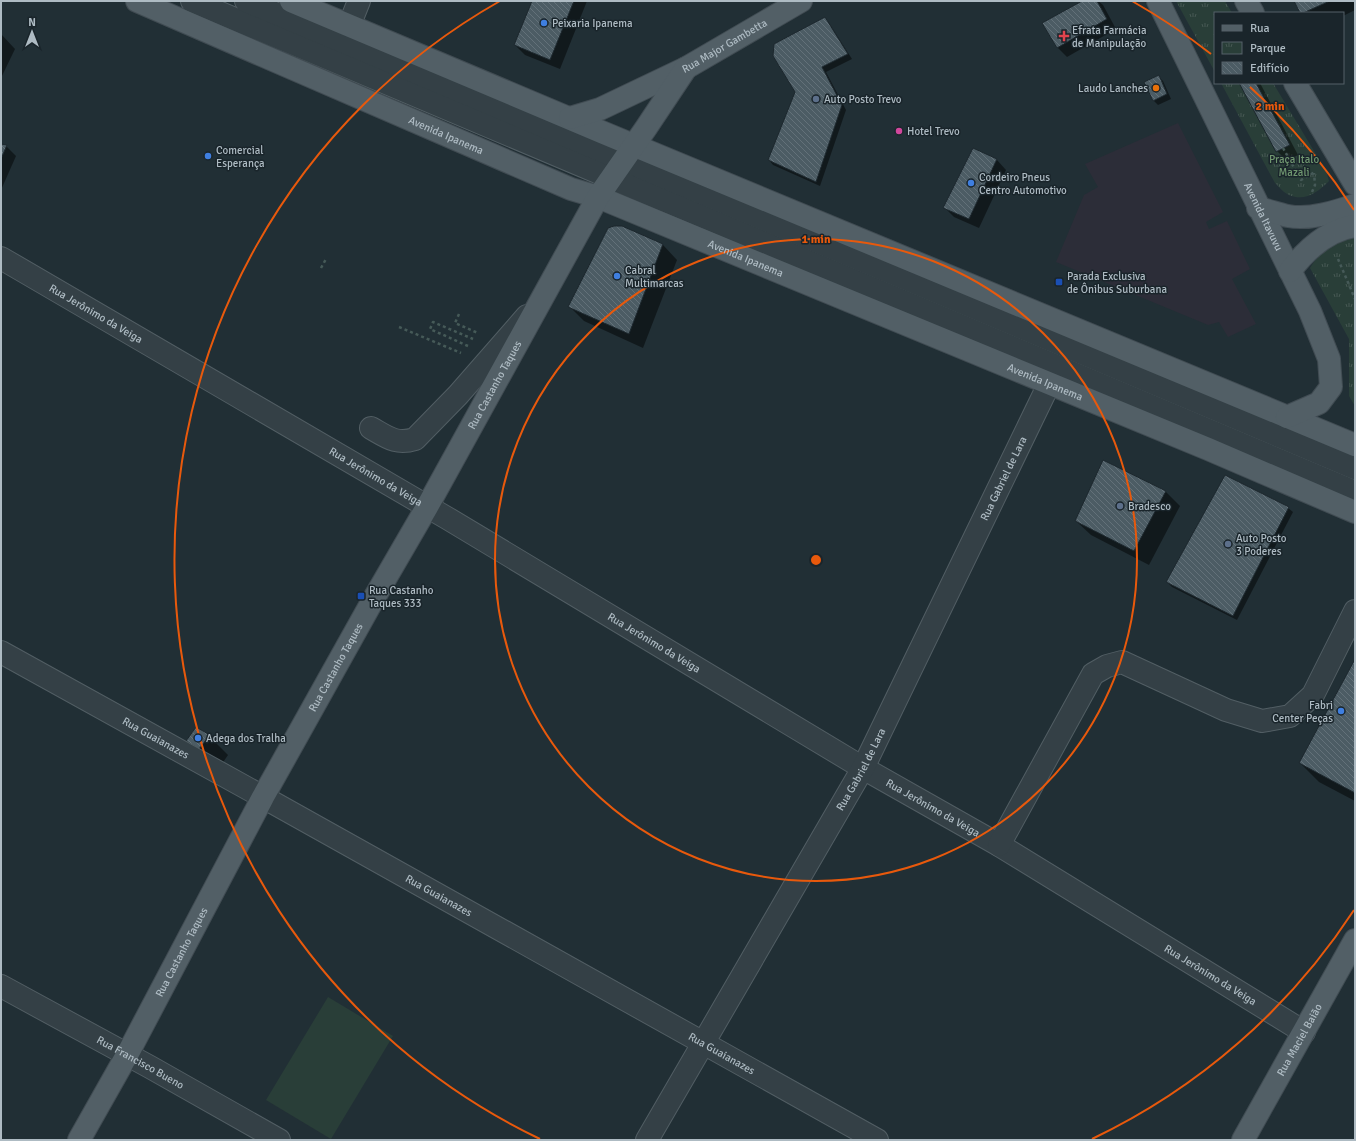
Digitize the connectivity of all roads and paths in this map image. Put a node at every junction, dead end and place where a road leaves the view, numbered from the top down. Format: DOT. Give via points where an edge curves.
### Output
graph roads {
  1 [pos="137,1"];
  2 [pos="192,1"];
  3 [pos="246,1"];
  4 [pos="291,1"];
  5 [pos="359,1"];
  6 [pos="801,1"];
  7 [pos="1158,1"];
  8 [pos="1246,1"];
  9 [pos="1252,12"];
  10 [pos="349,26"];
  11 [pos="686,68"];
  12 [pos="1296,84"];
  13 [pos="570,118"];
  14 [pos="1283,148"];
  15 [pos="623,161"];
  16 [pos="1301,180"];
  17 [pos="1355,184"];
  18 [pos="598,197"];
  19 [pos="1355,205"];
  20 [pos="1258,208"];
  21 [pos="1355,226"];
  22 [pos="1,258"];
  23 [pos="326,259"];
  24 [pos="321,268"];
  25 [pos="1290,271"];
  26 [pos="541,300"];
  27 [pos="459,314"];
  28 [pos="398,327"];
  29 [pos="472,348"];
  30 [pos="462,353"];
  31 [pos="1049,384"];
  32 [pos="1288,417"];
  33 [pos="371,428"];
  34 [pos="1355,446"];
  35 [pos="1355,468"];
  36 [pos="1355,492"];
  37 [pos="427,507"];
  38 [pos="1355,512"];
  39 [pos="1355,611"];
  40 [pos="4,661"];
  41 [pos="863,768"];
  42 [pos="263,797"];
  43 [pos="999,846"];
  44 [pos="1355,940"];
  45 [pos="1,986"];
  46 [pos="1304,1032"];
  47 [pos="703,1042"];
  48 [pos="127,1055"];
  49 [pos="79,1140"];
  50 [pos="279,1140"];
  51 [pos="647,1140"];
  52 [pos="877,1140"];
  53 [pos="1243,1140"];
  1 -- 18 [label="main road, Avenida Ipanema" via="571,189"];
  2 -- 15 [label="street"];
  3 -- 15 [label="street"];
  4 -- 10 [label="main road"];
  5 -- 10 [label="street"];
  6 -- 11 [label="main road, Rua Major Gambetta"];
  7 -- 20 [label="main road, Avenida Itavuvu"];
  8 -- 9 [label="main road"];
  10 -- 13 [label="main road"];
  11 -- 13 [label="main road" via="600,109"];
  11 -- 15 [label="main road, Rua Major Gambetta"];
  12 -- 17 [label="main road"];
  13 -- 15 [label="main road"];
  14 -- 16 [label="path"];
  15 -- 18 [label="main road, Rua Major Gambetta"];
  15 -- 32 [label="main road"];
  15 -- 35 [label="street"];
  15 -- 36 [label="street"];
  18 -- 26 [label="main road, Rua Castanho Taques"];
  18 -- 31 [label="main road, Avenida Ipanema"];
  19 -- 20 [label="main road" via="1306,217 1287,216"];
  20 -- 25 [label="main road, Avenida Itavuvu"];
  21 -- 25 [label="main road" via="1326,236 1308,250"];
  22 -- 37 [label="street, Rua Jerônimo da Veiga"];
  23 -- 24 [label="path"];
  25 -- 32 [label="main road, Avenida Itavuvu" via="1310,311 1329,359 1331,387 1320,403"];
  26 -- 33 [label="street" via="458,395 415,439 391,440"];
  26 -- 37 [label="main road, Rua Castanho Taques"];
  27 -- 29 [label="path" via="455,323 478,333 475,340 433,322 430,329"];
  28 -- 30 [label="path"];
  31 -- 38 [label="main road, Avenida Ipanema"];
  31 -- 41 [label="street, Rua Gabriel de Lara"];
  32 -- 34 [label="main road"];
  37 -- 41 [label="street, Rua Jerônimo da Veiga"];
  37 -- 42 [label="main road, Rua Castanho Taques"];
  39 -- 43 [label="street" via="1312,695 1290,716 1262,721 1226,710 1122,662 1093,674"];
  40 -- 42 [label="street, Rua Guaianazes"];
  41 -- 43 [label="street, Rua Jerônimo da Veiga"];
  41 -- 47 [label="street, Rua Gabriel de Lara"];
  42 -- 47 [label="street, Rua Guaianazes"];
  42 -- 48 [label="main road, Rua Castanho Taques"];
  43 -- 46 [label="street, Rua Jerônimo da Veiga"];
  44 -- 46 [label="main road, Rua Maciel Baião"];
  45 -- 48 [label="street, Rua Francisco Bueno"];
  46 -- 53 [label="main road, Rua Maciel Baião"];
  47 -- 51 [label="street, Rua Gabriel de Lara"];
  47 -- 52 [label="street, Rua Guaianazes"];
  48 -- 49 [label="main road, Rua Castanho Taques"];
  48 -- 50 [label="street, Rua Francisco Bueno"];
}
